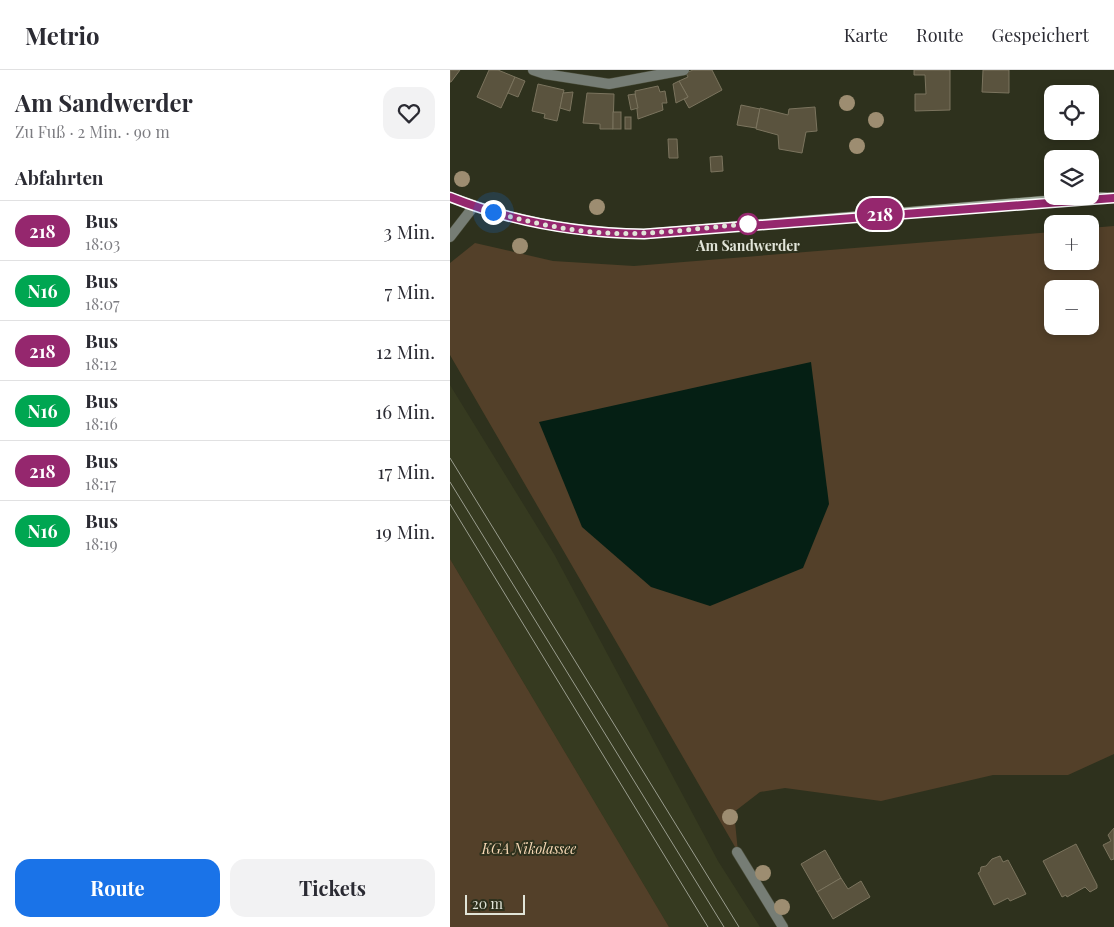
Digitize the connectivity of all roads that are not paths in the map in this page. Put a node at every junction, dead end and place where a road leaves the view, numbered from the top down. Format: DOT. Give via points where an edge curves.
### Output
graph roads {
  1 [pos="533,70"];
  2 [pos="684,70"];
  3 [pos="450,197"];
  4 [pos="1114,198"];
  5 [pos="474,206"];
  6 [pos="450,237"];
  7 [pos="737,852"];
  8 [pos="783,927"];
  1 -- 2 [label="street" via="609,84"];
  3 -- 5 [label="main road"];
  4 -- 5 [label="main road" via="644,234 573,230 512,218"];
  5 -- 6 [label="street"];
  7 -- 8 [label="street"];
}
